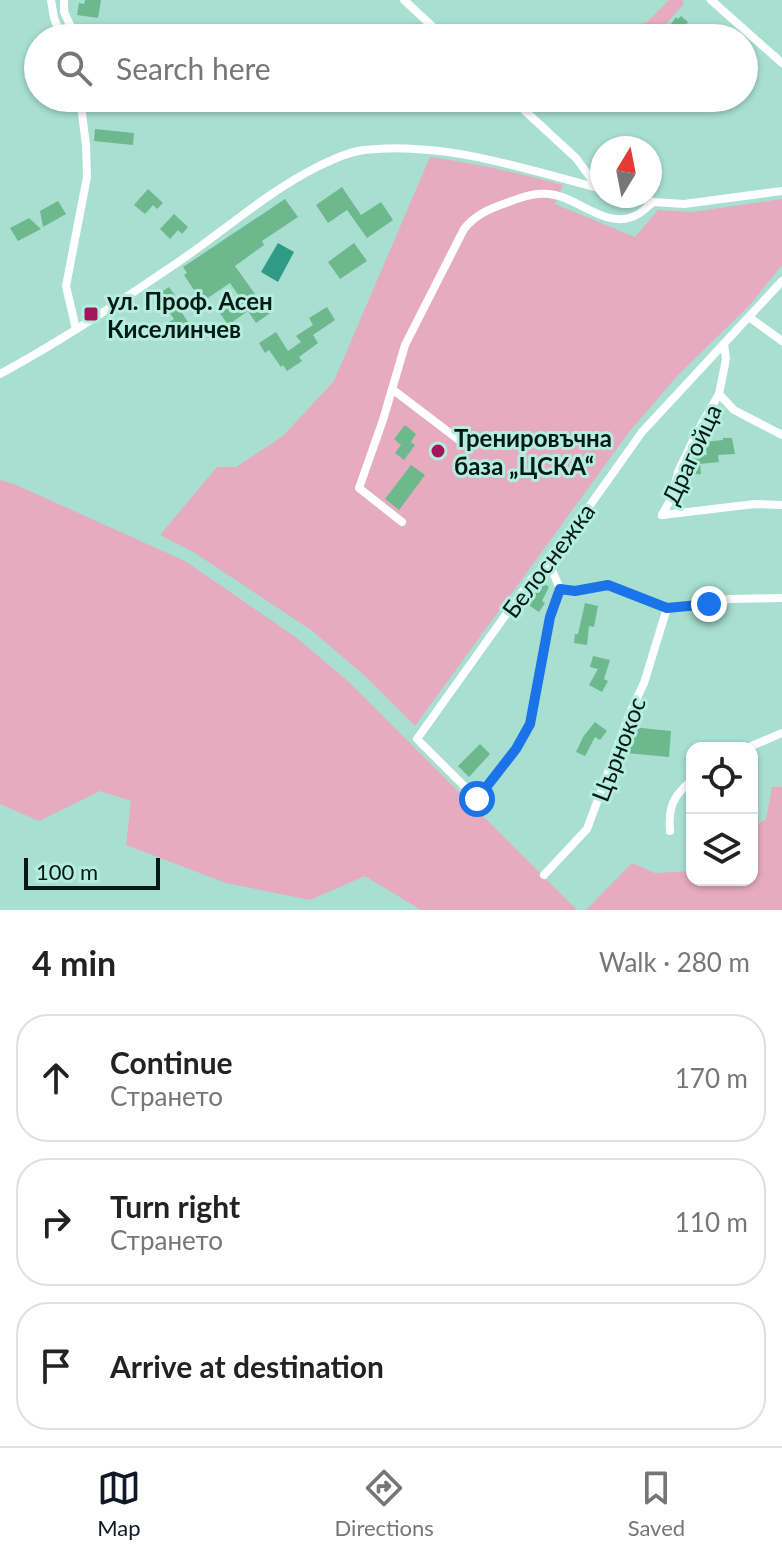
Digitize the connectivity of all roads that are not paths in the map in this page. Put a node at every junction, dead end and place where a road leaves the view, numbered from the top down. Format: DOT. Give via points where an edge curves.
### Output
graph roads {
  1 [pos="51,0"];
  2 [pos="64,0"];
  3 [pos="404,0"];
  4 [pos="711,0"];
  5 [pos="56,24"];
  6 [pos="70,24"];
  7 [pos="430,24"];
  8 [pos="738,24"];
  9 [pos="758,42"];
  10 [pos="782,63"];
  11 [pos="82,112"];
  12 [pos="526,112"];
  13 [pos="590,176"];
  14 [pos="590,185"];
  15 [pos="782,191"];
  16 [pos="662,203"];
  17 [pos="645,208"];
  18 [pos="782,281"];
  19 [pos="749,317"];
  20 [pos="76,329"];
  21 [pos="782,341"];
  22 [pos="724,344"];
  23 [pos="0,374"];
  24 [pos="392,389"];
  25 [pos="719,394"];
  26 [pos="782,435"];
  27 [pos="459,440"];
  28 [pos="782,505"];
  29 [pos="402,522"];
  30 [pos="549,563"];
  31 [pos="560,589"];
  32 [pos="782,598"];
  33 [pos="667,608"];
  34 [pos="782,733"];
  35 [pos="758,743"];
  36 [pos="686,785"];
  37 [pos="670,831"];
  38 [pos="544,875"];
  1 -- 5 [label="street"];
  2 -- 6 [label="street"];
  3 -- 7 [label="street"];
  4 -- 8 [label="street"];
  9 -- 10 [label="street"];
  11 -- 20 [label="street" via="87,177 66,286"];
  12 -- 13 [label="street"];
  14 -- 20 [label="street" via="456,154 404,149 346,154 290,181"];
  15 -- 16 [label="street"];
  17 -- 24 [label="street" via="620,219 558,195 537,193 472,219 411,332"];
  18 -- 19 [label="street, Белоснежка"];
  19 -- 21 [label="street"];
  19 -- 22 [label="street, Белоснежка"];
  20 -- 23 [label="street"];
  22 -- 25 [label="street"];
  22 -- 30 [label="street, Белоснежка" via="642,432"];
  24 -- 27 [label="street"];
  24 -- 29 [label="street" via="359,488"];
  25 -- 26 [label="street" via="734,410"];
  25 -- 28 [label="street, Драгойца" via="662,515"];
  30 -- 31 [label="street"];
  30 -- 31 [label="street, Белоснежка" via="532,578 417,739 477,799 530,724"];
  31 -- 33 [label="street" via="608,585"];
  32 -- 33 [label="street"];
  33 -- 38 [label="street, Църнокос" via="587,829"];
  34 -- 35 [label="street"];
  36 -- 37 [label="street" via="668,813"];
}
